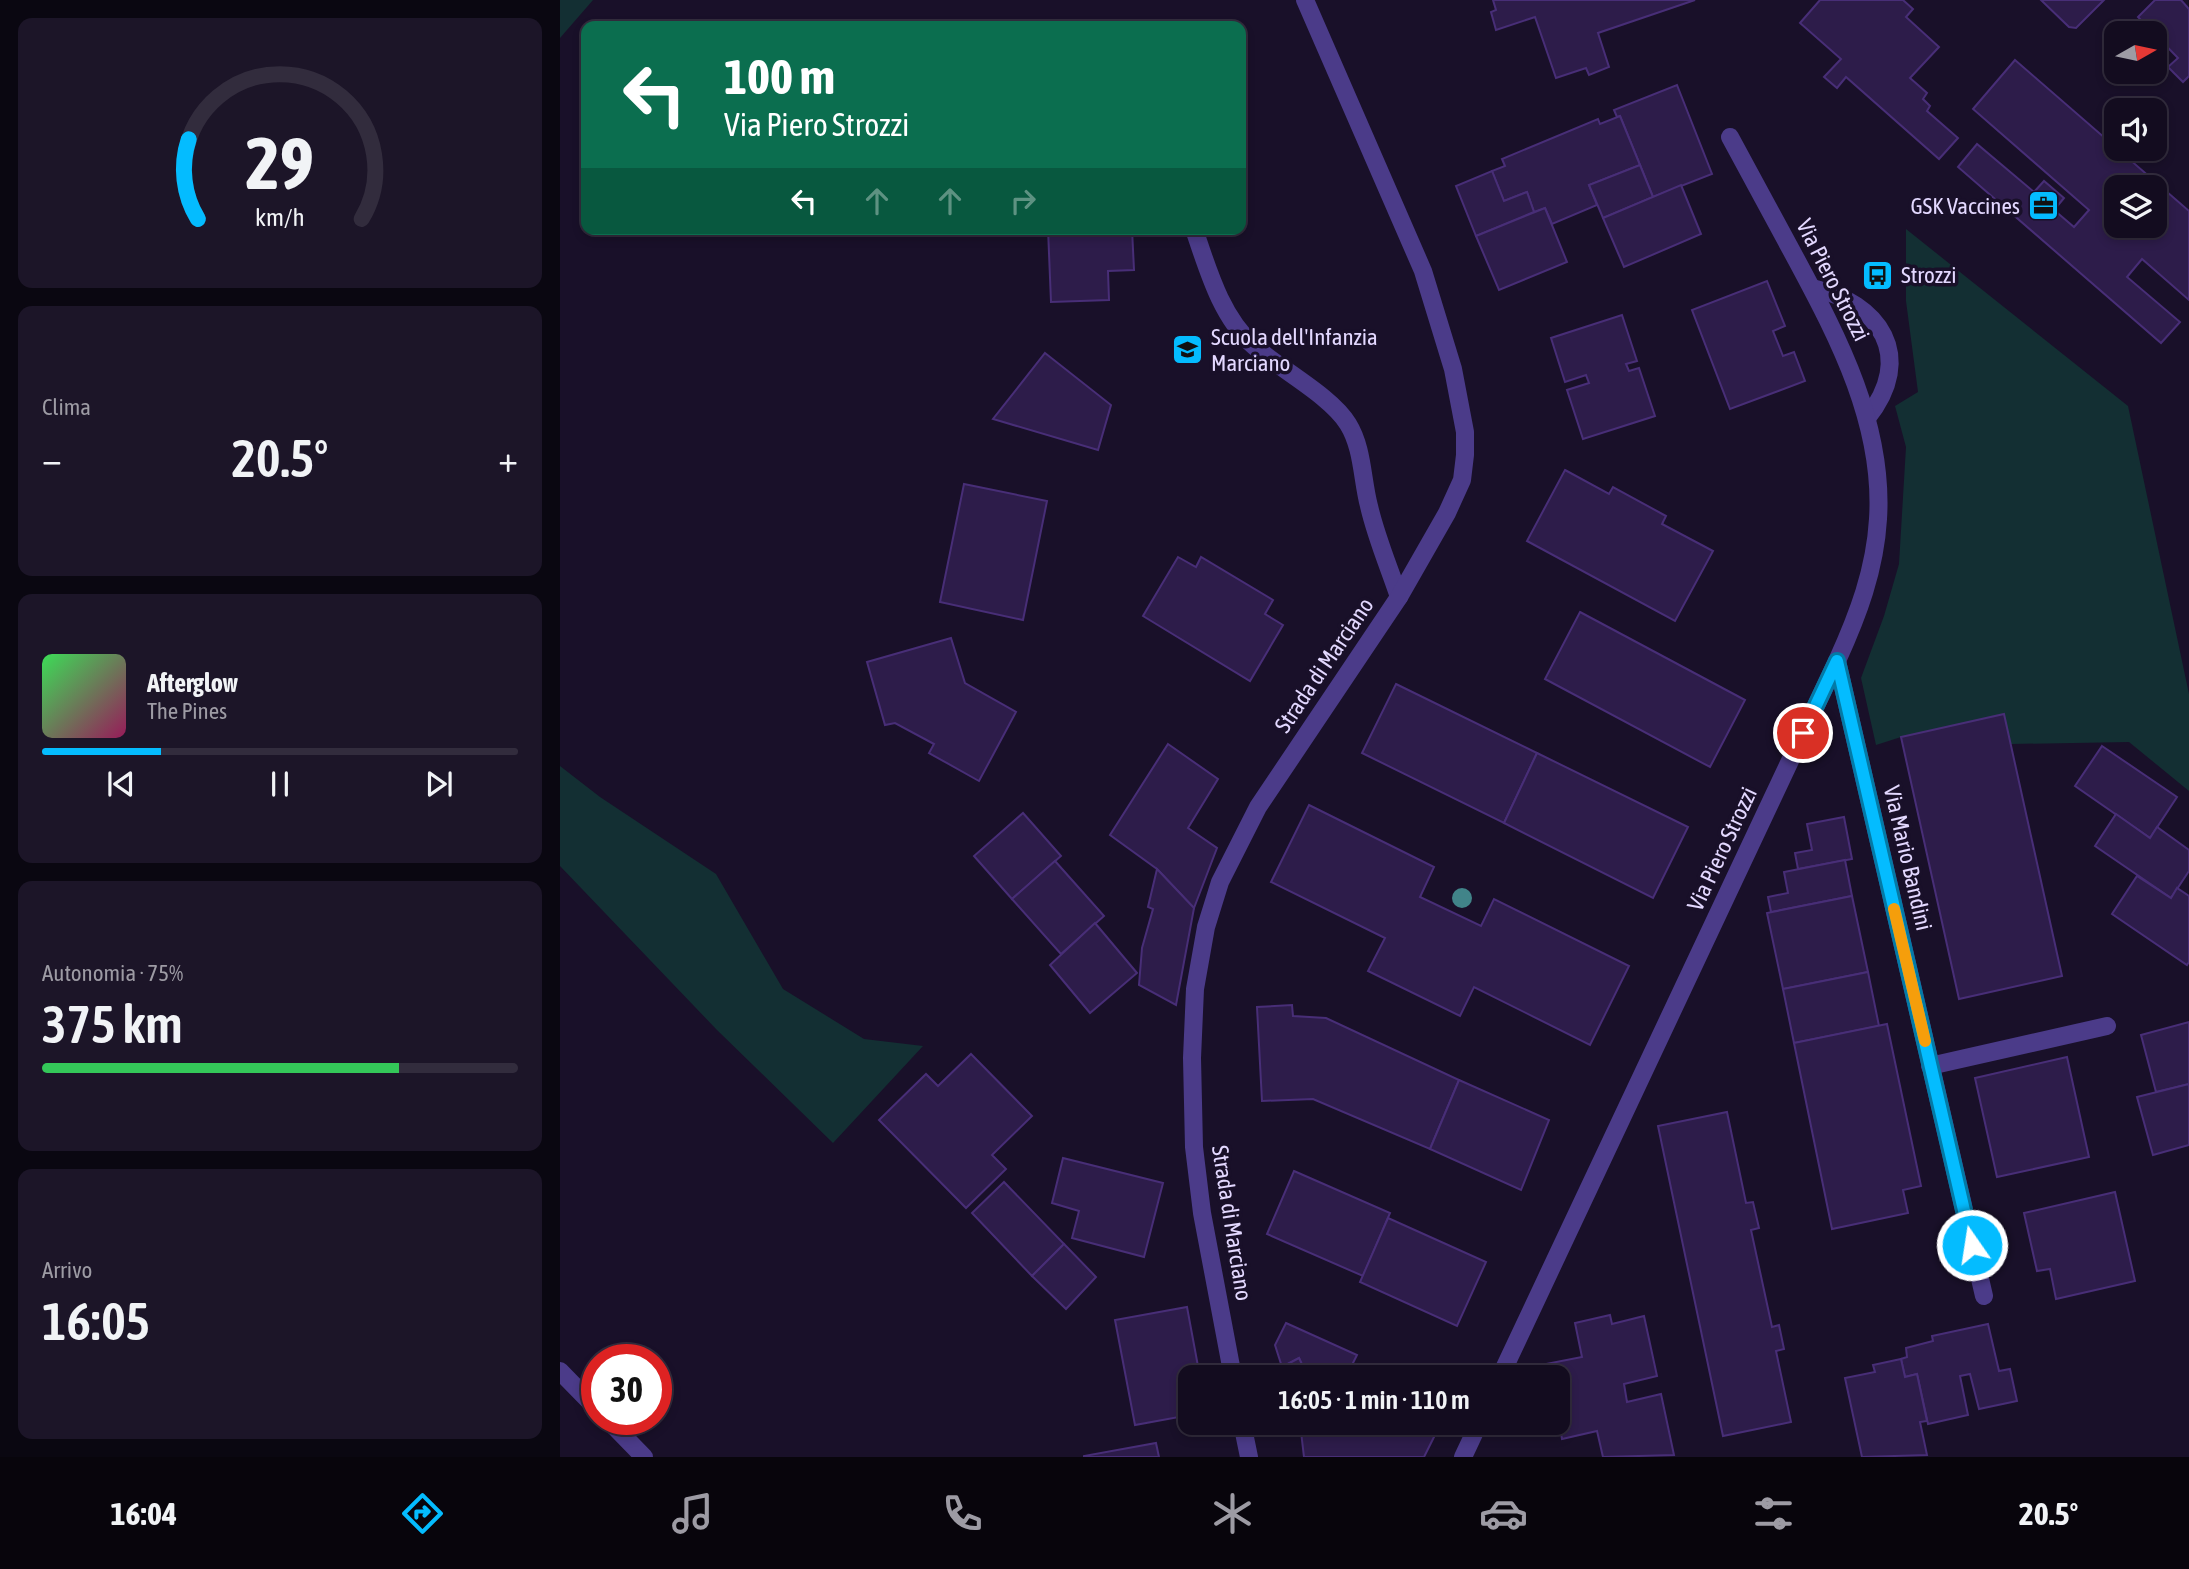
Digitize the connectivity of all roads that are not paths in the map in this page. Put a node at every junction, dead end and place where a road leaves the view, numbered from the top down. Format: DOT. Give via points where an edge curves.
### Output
graph roads {
  1 [pos="1305,0"];
  2 [pos="1730,137"];
  3 [pos="1196,235"];
  4 [pos="1811,288"];
  5 [pos="1867,418"];
  6 [pos="1399,597"];
  7 [pos="1837,661"];
  8 [pos="2108,1026"];
  9 [pos="1930,1066"];
  10 [pos="1984,1296"];
  11 [pos="1231,1365"];
  12 [pos="1506,1365"];
  13 [pos="560,1371"];
  14 [pos="581,1393"];
  15 [pos="623,1435"];
  16 [pos="1244,1435"];
  17 [pos="1473,1435"];
  18 [pos="644,1457"];
  19 [pos="1249,1457"];
  20 [pos="1463,1457"];
  1 -- 6 [label="street, Strada di Marciano" via="1423,271 1463,422 1462,480"];
  2 -- 4 [label="street, Via Piero Strozzi"];
  3 -- 6 [label="street" via="1237,327 1350,426 1369,507"];
  4 -- 5 [label="street, Via Piero Strozzi" via="1851,371"];
  4 -- 5 [label="street" via="1857,306 1884,335 1888,375 1882,396"];
  5 -- 7 [label="street, Via Piero Strozzi" via="1877,462 1876,540 1864,598"];
  6 -- 11 [label="street, Strada di Marciano" via="1245,831 1220,882 1201,948 1194,1011 1194,1147"];
  7 -- 9 [label="street, Via Mario Bandini"];
  7 -- 12 [label="street, Via Piero Strozzi"];
  8 -- 9 [label="street"];
  9 -- 10 [label="street, Via Mario Bandini"];
  13 -- 14 [label="street"];
  15 -- 18 [label="street"];
  16 -- 19 [label="street"];
  17 -- 20 [label="street"];
}
